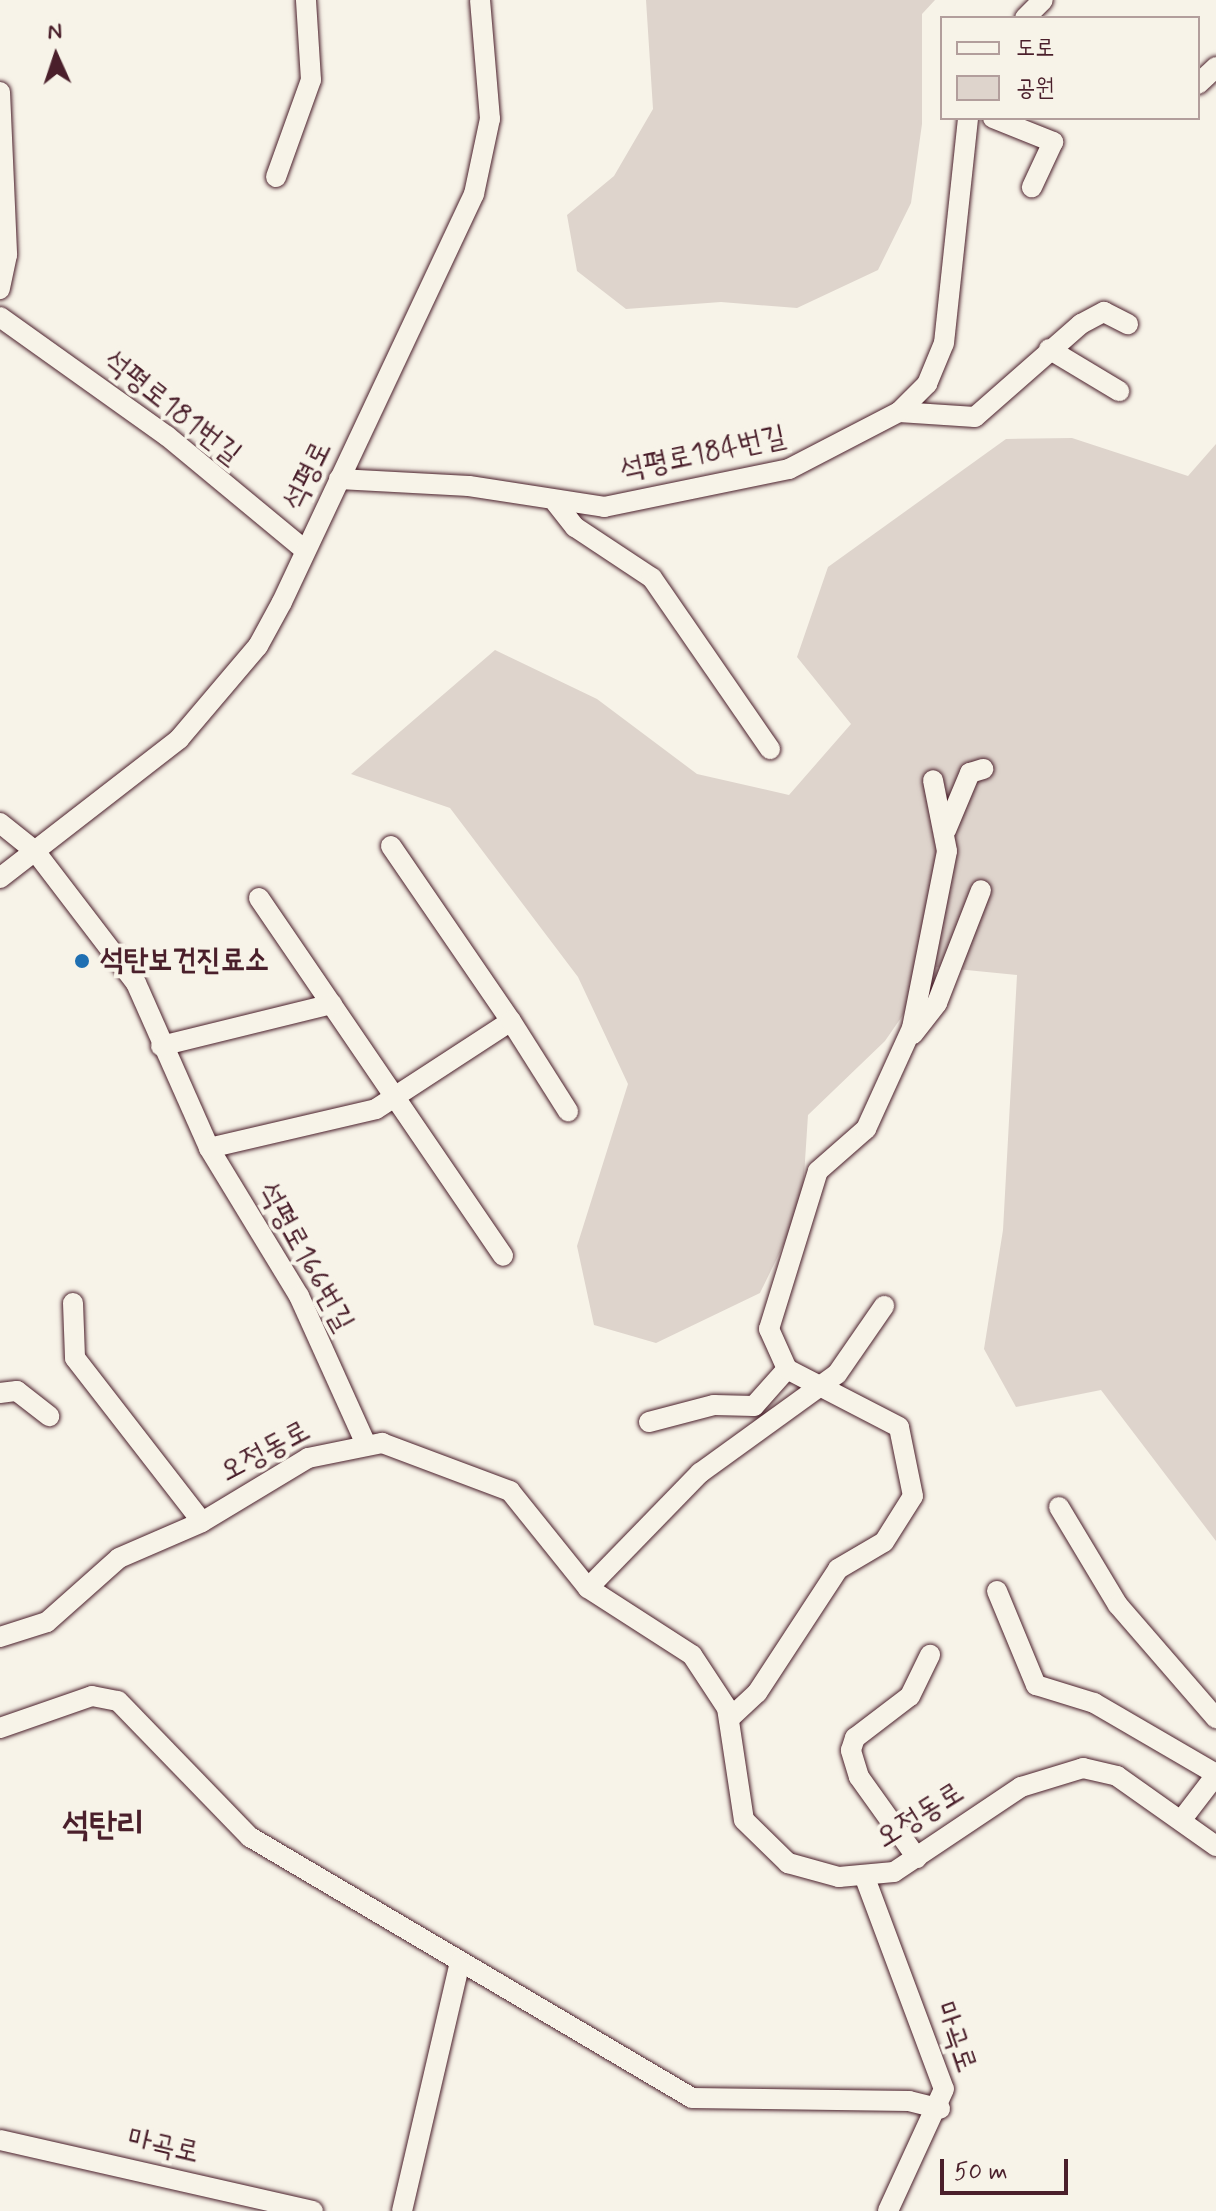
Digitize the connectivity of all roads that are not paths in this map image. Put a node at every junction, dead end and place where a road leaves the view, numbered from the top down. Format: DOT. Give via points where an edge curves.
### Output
graph roads {
  1 [pos="306,0"];
  2 [pos="480,0"];
  3 [pos="1043,0"];
  4 [pos="1027,16"];
  5 [pos="1216,67"];
  6 [pos="1200,82"];
  7 [pos="0,92"];
  8 [pos="968,120"];
  9 [pos="998,120"];
  10 [pos="276,177"];
  11 [pos="1032,187"];
  12 [pos="4,252"];
  13 [pos="0,289"];
  14 [pos="0,317"];
  15 [pos="1128,324"];
  16 [pos="1049,349"];
  17 [pos="1119,391"];
  18 [pos="899,412"];
  19 [pos="339,479"];
  20 [pos="556,503"];
  21 [pos="305,550"];
  22 [pos="770,749"];
  23 [pos="983,769"];
  24 [pos="933,780"];
  25 [pos="0,823"];
  26 [pos="946,830"];
  27 [pos="391,846"];
  28 [pos="35,851"];
  29 [pos="0,878"];
  30 [pos="981,890"];
  31 [pos="259,898"];
  32 [pos="332,1004"];
  33 [pos="511,1021"];
  34 [pos="908,1040"];
  35 [pos="161,1046"];
  36 [pos="393,1098"];
  37 [pos="568,1111"];
  38 [pos="209,1148"];
  39 [pos="503,1256"];
  40 [pos="73,1303"];
  41 [pos="884,1306"];
  42 [pos="787,1369"];
  43 [pos="821,1387"];
  44 [pos="0,1393"];
  45 [pos="49,1416"];
  46 [pos="649,1422"];
  47 [pos="365,1442"];
  48 [pos="1059,1507"];
  49 [pos="202,1522"];
  50 [pos="588,1588"];
  51 [pos="997,1591"];
  52 [pos="0,1637"];
  53 [pos="930,1655"];
  54 [pos="730,1718"];
  55 [pos="1216,1718"];
  56 [pos="0,1728"];
  57 [pos="1216,1774"];
  58 [pos="1183,1818"];
  59 [pos="1216,1846"];
  60 [pos="917,1858"];
  61 [pos="865,1878"];
  62 [pos="460,1962"];
  63 [pos="940,2109"];
  64 [pos="0,2140"];
  65 [pos="313,2211"];
  66 [pos="402,2211"];
  67 [pos="888,2211"];
  1 -- 10 [label="street" via="311,80"];
  2 -- 19 [label="street, 석평로" via="490,119 477,182 414,334"];
  3 -- 4 [label="street"];
  5 -- 6 [label="street"];
  7 -- 12 [label="street"];
  8 -- 18 [label="street, 석평로184번길" via="944,343 927,384"];
  9 -- 11 [label="street" via="1053,142"];
  12 -- 13 [label="street"];
  14 -- 21 [label="street, 석평로181번길" via="167,436"];
  15 -- 16 [label="street" via="1104,312"];
  16 -- 17 [label="street"];
  16 -- 18 [label="street" via="1001,401 975,417"];
  18 -- 20 [label="street, 석평로184번길" via="816,458 763,477 604,507"];
  19 -- 20 [label="street, 석평로184번길" via="469,486"];
  19 -- 21 [label="street, 석평로"];
  20 -- 22 [label="street" via="575,527 652,578"];
  21 -- 28 [label="street, 석평로" via="258,646 219,695 110,798"];
  23 -- 26 [label="street" via="970,773"];
  24 -- 26 [label="street"];
  25 -- 28 [label="street, 석평로166번길"];
  26 -- 34 [label="street" via="941,906"];
  27 -- 33 [label="street"];
  28 -- 29 [label="street, 석평로"];
  28 -- 35 [label="street, 석평로166번길" via="136,983"];
  30 -- 34 [label="street" via="937,1003"];
  31 -- 32 [label="street"];
  32 -- 35 [label="street"];
  32 -- 36 [label="street"];
  33 -- 36 [label="street, 석평로166번길"];
  33 -- 37 [label="street"];
  34 -- 42 [label="street" via="866,1129 828,1160 811,1189 769,1329"];
  35 -- 38 [label="street, 석평로166번길"];
  36 -- 38 [label="street, 석평로166번길" via="376,1109"];
  36 -- 39 [label="street"];
  38 -- 47 [label="street, 석평로166번길" via="299,1296"];
  40 -- 49 [label="street" via="75,1358"];
  41 -- 43 [label="street"];
  42 -- 43 [label="street"];
  42 -- 46 [label="street" via="754,1406 714,1405"];
  43 -- 50 [label="street" via="700,1473"];
  43 -- 54 [label="street" via="899,1427 909,1475 909,1510 894,1531 838,1569 757,1693"];
  44 -- 45 [label="street" via="17,1391"];
  47 -- 49 [label="street, 오정동로" via="308,1458"];
  47 -- 50 [label="street, 오정동로" via="510,1491"];
  48 -- 55 [label="street" via="1118,1605"];
  49 -- 52 [label="street, 오정동로" via="119,1558 47,1622"];
  50 -- 54 [label="street, 오정동로" via="692,1655"];
  51 -- 57 [label="street" via="1036,1685 1094,1703"];
  53 -- 60 [label="street" via="910,1696 855,1738 851,1750 859,1777"];
  54 -- 61 [label="street, 오정동로" via="733,1779 752,1834 812,1873"];
  56 -- 62 [label="street" via="92,1696 118,1701 250,1837"];
  57 -- 58 [label="street"];
  58 -- 59 [label="street, 오정동로"];
  58 -- 60 [label="street, 오정동로" via="1117,1776 1083,1768 1021,1787"];
  60 -- 61 [label="street, 오정동로"];
  61 -- 63 [label="street, 마곡로" via="941,2074"];
  62 -- 63 [label="street" via="692,2098 909,2101"];
  62 -- 66 [label="street"];
  63 -- 67 [label="street, 마곡로"];
  64 -- 65 [label="street, 마곡로"];
}
